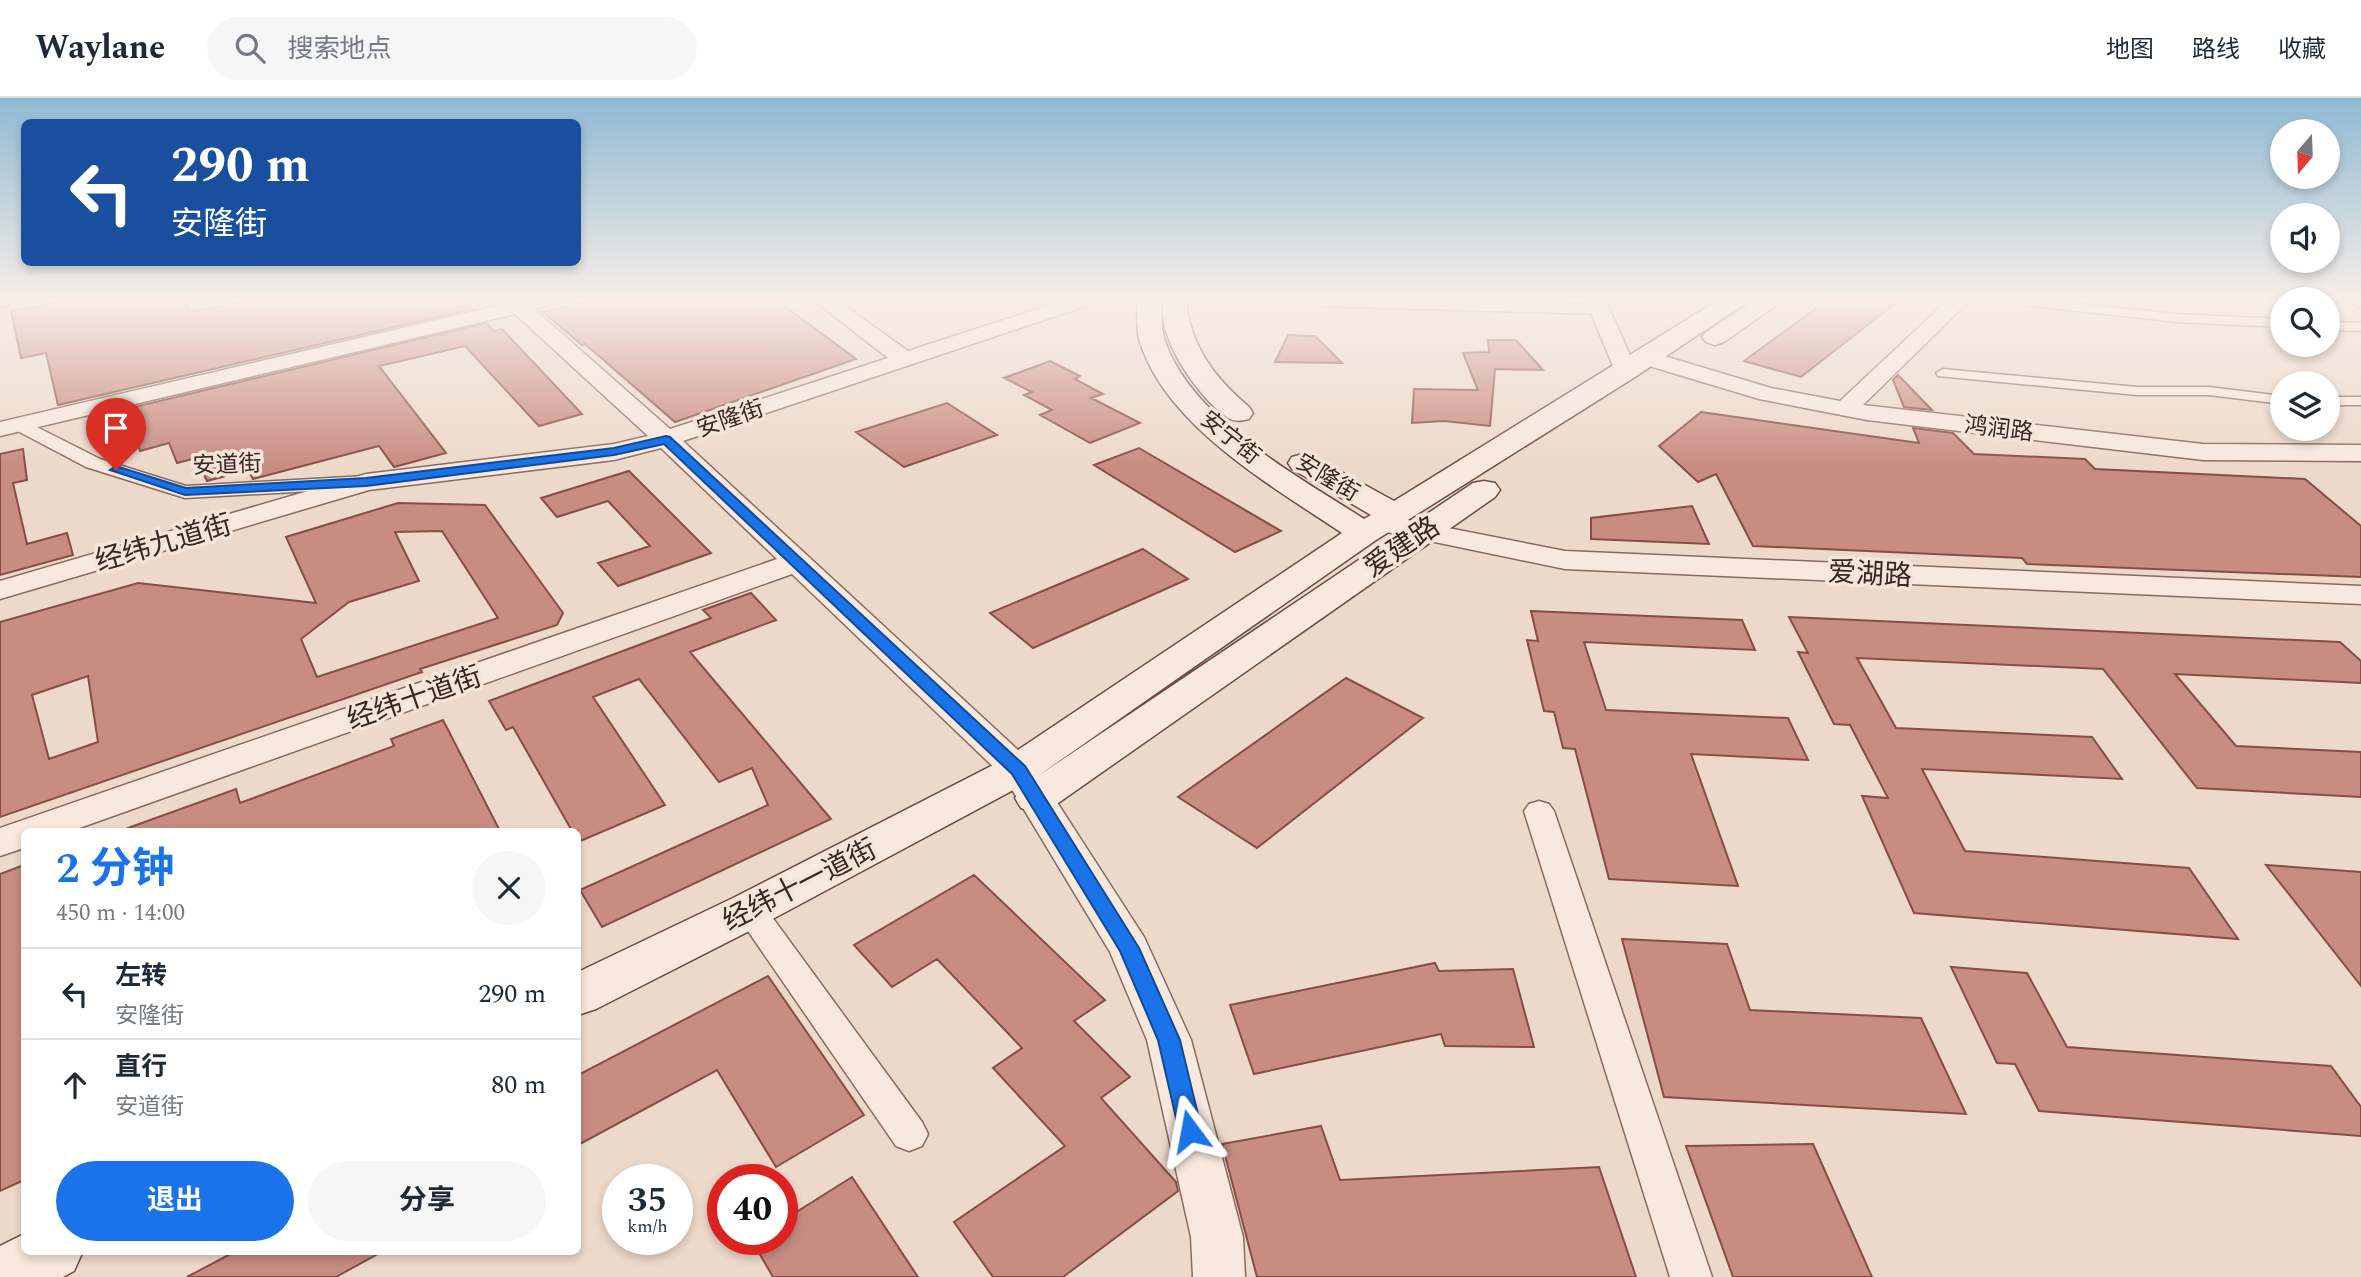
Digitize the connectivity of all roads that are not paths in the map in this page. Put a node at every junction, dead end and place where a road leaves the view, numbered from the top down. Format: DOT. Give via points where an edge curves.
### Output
graph roads {
  1 [pos="304,356"];
  2 [pos="581,356"];
  3 [pos="901,356"];
  4 [pos="914,356"];
  5 [pos="1157,356"];
  6 [pos="1641,356"];
  7 [pos="1660,356"];
  8 [pos="1665,356"];
  9 [pos="1901,356"];
  10 [pos="905,359"];
  11 [pos="1648,365"];
  12 [pos="1943,373"];
  13 [pos="2270,399"];
  14 [pos="2340,401"];
  15 [pos="2361,401"];
  16 [pos="1845,409"];
  17 [pos="10,426"];
  18 [pos="666,439"];
  19 [pos="2361,453"];
  20 [pos="366,482"];
  21 [pos="1391,526"];
  22 [pos="797,562"];
  23 [pos="0,590"];
  24 [pos="2361,595"];
  25 [pos="1027,784"];
  26 [pos="1539,811"];
  27 [pos="41,828"];
  28 [pos="21,835"];
  29 [pos="0,842"];
  30 [pos="750,910"];
  31 [pos="581,994"];
  32 [pos="909,1135"];
  33 [pos="45,1255"];
  34 [pos="0,1277"];
  35 [pos="1219,1277"];
  36 [pos="1690,1277"];
  1 -- 17 [label="street"];
  2 -- 18 [label="street"];
  3 -- 10 [label="street"];
  4 -- 10 [label="street, 安隆街"];
  5 -- 21 [label="main road, 安宁街" via="1189,403 1242,449"];
  6 -- 11 [label="street"];
  7 -- 11 [label="main road, 爱建路"];
  8 -- 11 [label="main road, 爱建路"];
  9 -- 16 [label="street"];
  10 -- 18 [label="street, 安隆街"];
  11 -- 16 [label="street, 鸿润路"];
  11 -- 21 [label="main road, 爱建路"];
  11 -- 21 [label="main road, 爱建路"];
  12 -- 13 [label="street"];
  14 -- 15 [label="street"];
  16 -- 19 [label="street, 鸿润路" via="2203,452"];
  17 -- 20 [label="street, 安道街" via="93,463 185,492"];
  18 -- 20 [label="street, 安隆街" via="587,455"];
  18 -- 22 [label="street"];
  20 -- 23 [label="street, 经纬九道街"];
  21 -- 24 [label="street, 爱湖路" via="1565,560"];
  21 -- 25 [label="main road, 爱建路"];
  21 -- 25 [label="main road, 爱建路"];
  22 -- 25 [label="street"];
  22 -- 27 [label="street, 经纬十道街"];
  25 -- 30 [label="main road, 经纬十一道街"];
  25 -- 35 [label="street" via="1129,948 1169,1040 1217,1237"];
  26 -- 36 [label="street"];
  28 -- 29 [label="street"];
  30 -- 31 [label="main road, 经纬十一道街"];
  30 -- 32 [label="street"];
  33 -- 34 [label="main road"];
}
